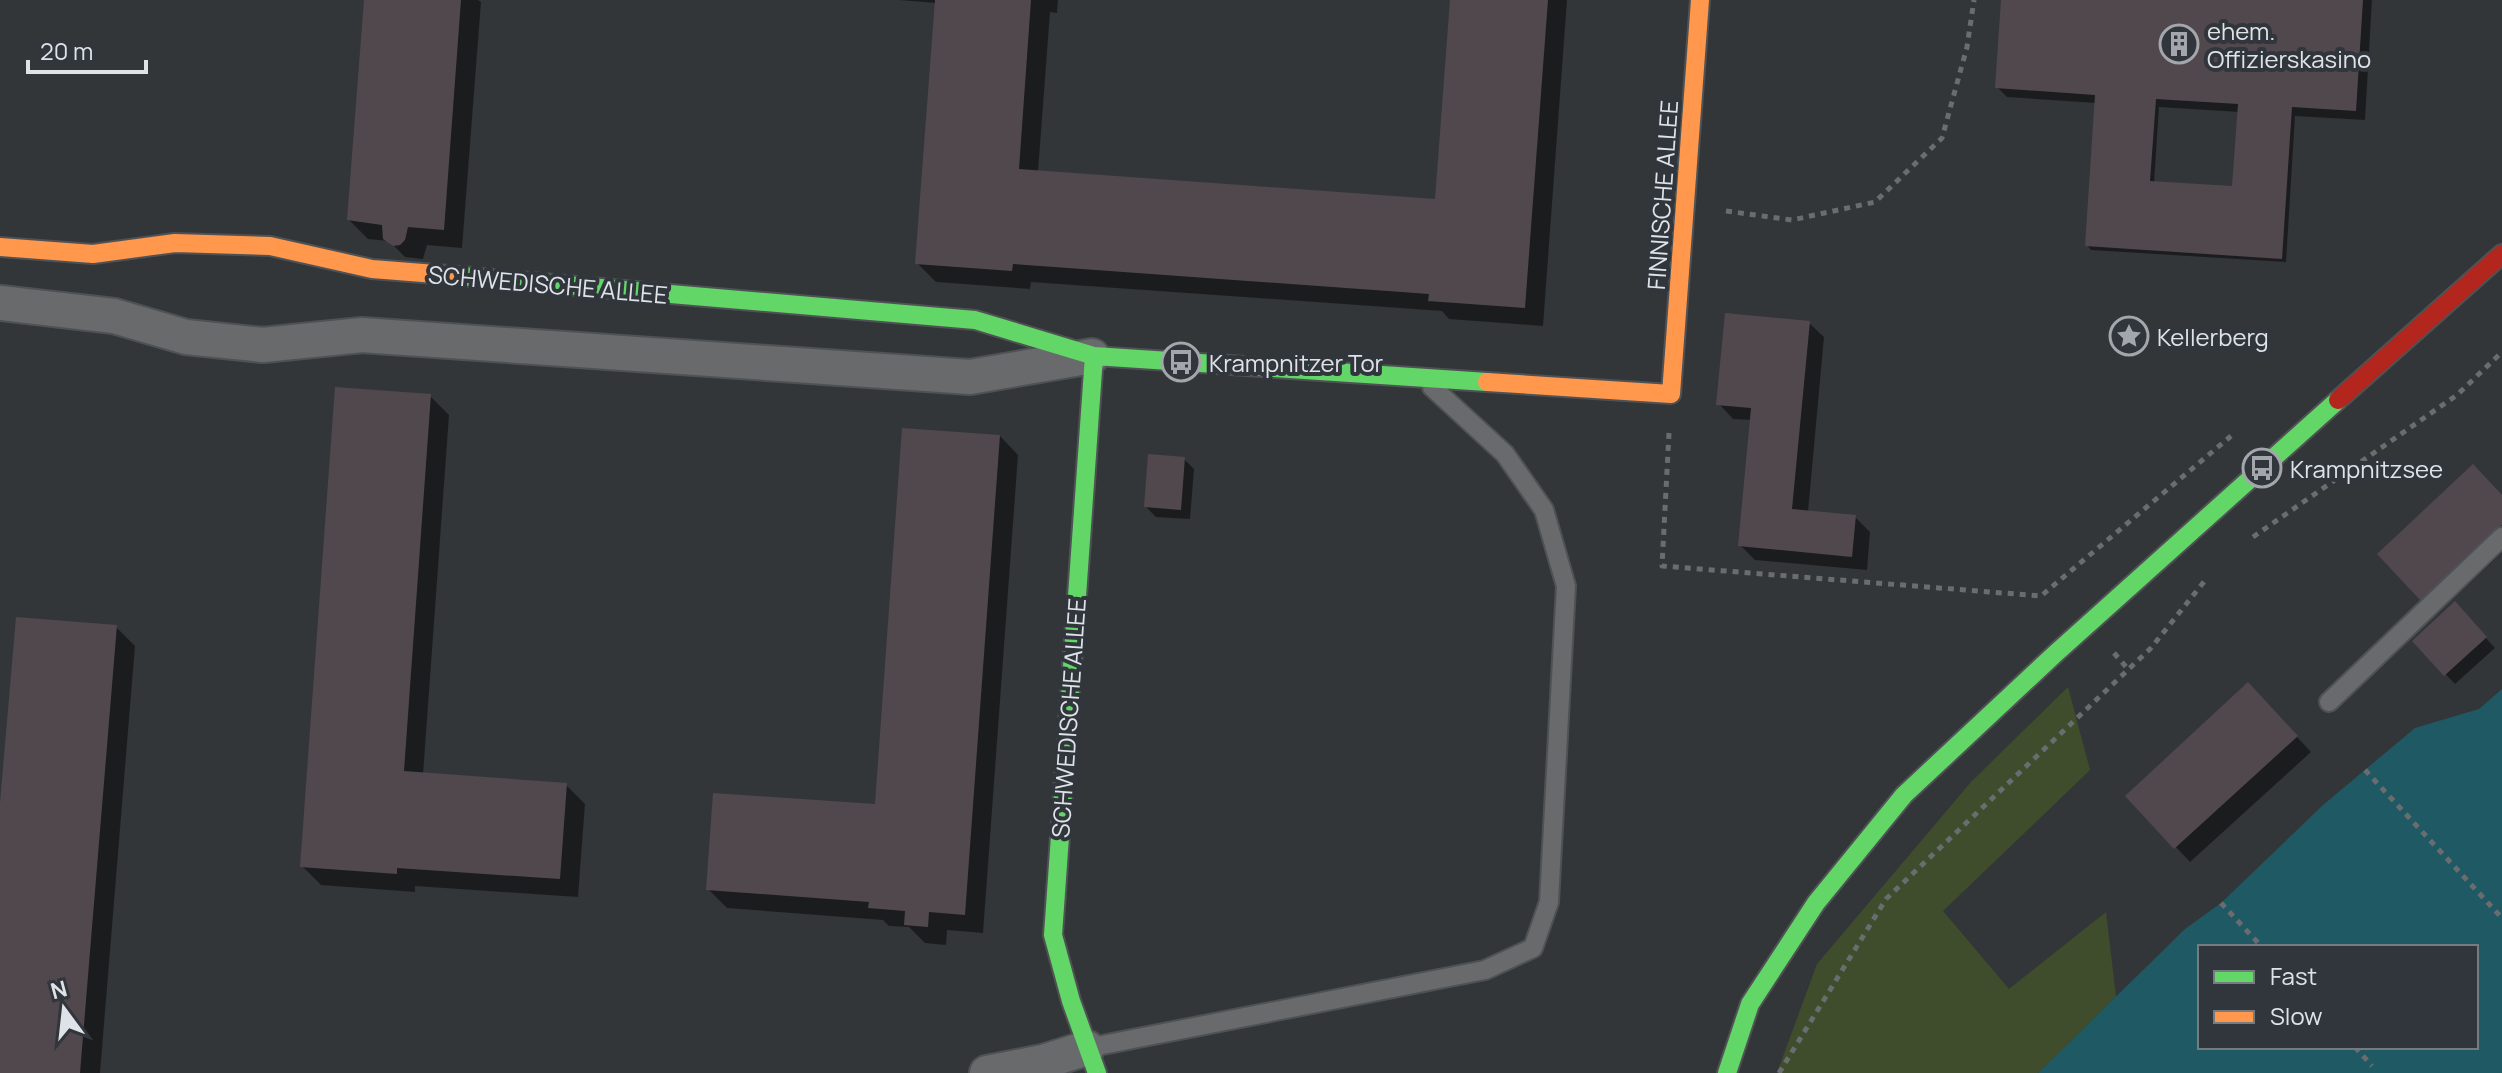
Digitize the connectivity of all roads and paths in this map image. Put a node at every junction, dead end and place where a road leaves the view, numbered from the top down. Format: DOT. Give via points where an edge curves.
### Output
graph roads {
  1 [pos="1700,0"];
  2 [pos="1974,0"];
  3 [pos="1685,205"];
  4 [pos="0,247"];
  5 [pos="2502,254"];
  6 [pos="0,303"];
  7 [pos="2502,352"];
  8 [pos="1094,356"];
  9 [pos="1420,378"];
  10 [pos="1671,394"];
  11 [pos="2242,426"];
  12 [pos="2502,537"];
  13 [pos="2250,539"];
  14 [pos="2215,569"];
  15 [pos="2329,702"];
  16 [pos="2365,770"];
  17 [pos="2221,903"];
  18 [pos="2502,918"];
  19 [pos="2260,945"];
  20 [pos="2357,1049"];
  21 [pos="1092,1061"];
  22 [pos="2372,1066"];
  23 [pos="987,1073"];
  24 [pos="1727,1073"];
  25 [pos="1779,1073"];
  1 -- 3 [label="street, FINNISCHE ALLEE"];
  2 -- 3 [label="path" via="1942,138 1875,202 1792,220"];
  3 -- 10 [label="street, FINNISCHE ALLEE"];
  4 -- 8 [label="street, SCHWEDISCHE ALLEE" via="93,254 175,243 270,246 372,269 975,320"];
  5 -- 24 [label="street" via="1904,795 1816,903 1750,1004"];
  6 -- 8 [label="street, SCHWEDISCHE ALLEE" via="114,316 186,337 263,345 362,335 970,377"];
  7 -- 13 [label="path" via="2457,395"];
  8 -- 9 [label="street, SCHWEDISCHE ALLEE"];
  8 -- 21 [label="street, SCHWEDISCHE ALLEE" via="1053,935"];
  9 -- 10 [label="street, SCHWEDISCHE ALLEE"];
  9 -- 21 [label="lane" via="1505,454 1544,510 1566,586 1549,902 1533,948 1485,970"];
  10 -- 11 [label="path" via="1662,566 2041,596"];
  12 -- 15 [label="lane"];
  14 -- 25 [label="path" via="2151,648 1886,899"];
  16 -- 18 [label="path"];
  17 -- 19 [label="path"];
  20 -- 22 [label="path"];
  21 -- 23 [label="street" via="1043,1062"];
}
